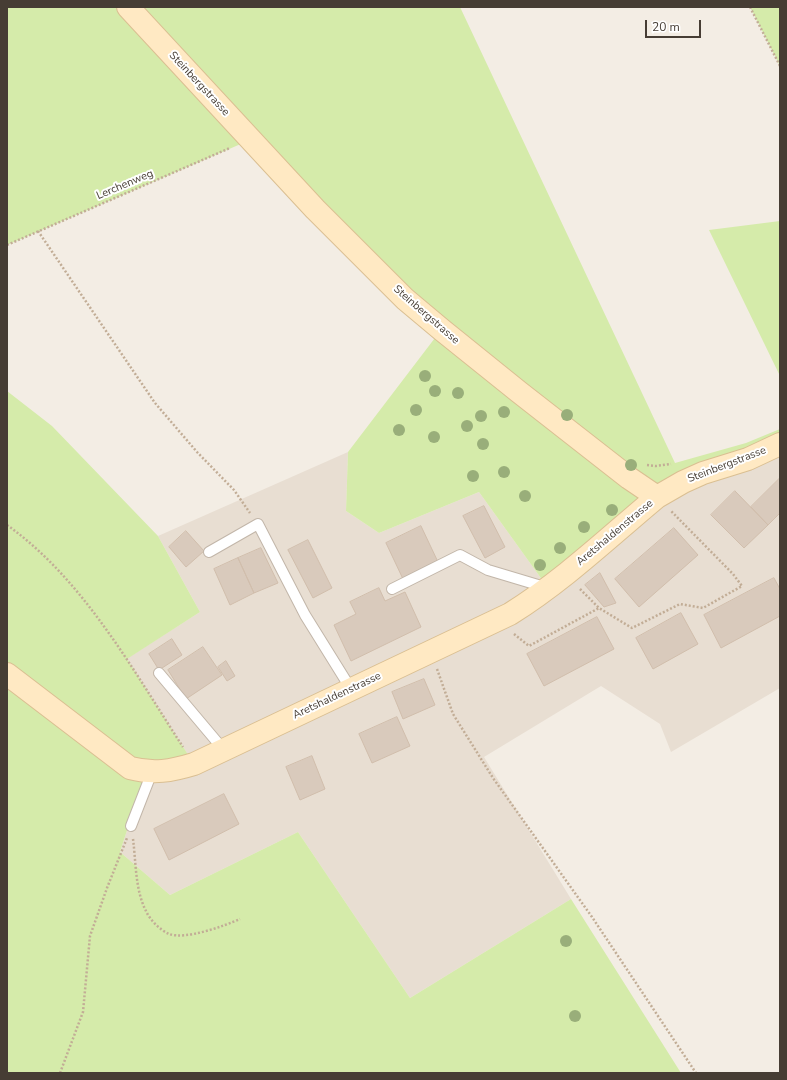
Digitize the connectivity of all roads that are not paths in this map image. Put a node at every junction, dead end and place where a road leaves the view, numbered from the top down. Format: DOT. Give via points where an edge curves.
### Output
graph roads {
  1 [pos="128,7"];
  2 [pos="780,444"];
  3 [pos="657,497"];
  4 [pos="209,552"];
  5 [pos="548,588"];
  6 [pos="392,589"];
  7 [pos="159,672"];
  8 [pos="7,674"];
  9 [pos="351,689"];
  10 [pos="223,749"];
  11 [pos="152,772"];
  12 [pos="131,826"];
  1 -- 3 [label="street, Steinbergstrasse" via="315,209 410,303 519,392"];
  2 -- 3 [label="street, Steinbergstrasse" via="748,459 696,476"];
  3 -- 5 [label="street, Aretshaldenstrasse"];
  4 -- 9 [label="lane" via="258,524 305,615"];
  5 -- 6 [label="lane" via="488,570 460,555"];
  5 -- 9 [label="street, Aretshaldenstrasse" via="499,620"];
  7 -- 10 [label="lane"];
  8 -- 11 [label="street, Aretshaldenstrasse" via="119,761 130,768"];
  9 -- 10 [label="street, Aretshaldenstrasse"];
  10 -- 11 [label="street, Aretshaldenstrasse" via="194,764 174,770"];
  11 -- 12 [label="lane"];
}
